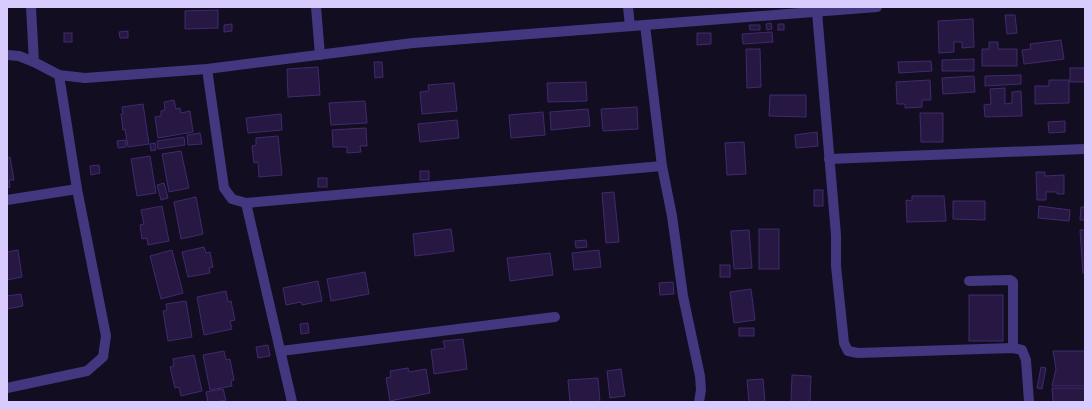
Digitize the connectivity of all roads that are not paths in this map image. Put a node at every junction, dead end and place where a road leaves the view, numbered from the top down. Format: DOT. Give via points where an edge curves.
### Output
graph roads {
  1 [pos="31,7"];
  2 [pos="316,7"];
  3 [pos="628,7"];
  4 [pos="877,7"];
  5 [pos="817,12"];
  6 [pos="645,25"];
  7 [pos="630,26"];
  8 [pos="7,55"];
  9 [pos="320,55"];
  10 [pos="34,62"];
  11 [pos="207,69"];
  12 [pos="59,75"];
  13 [pos="1085,149"];
  14 [pos="829,159"];
  15 [pos="662,166"];
  16 [pos="77,189"];
  17 [pos="7,200"];
  18 [pos="246,203"];
  19 [pos="969,281"];
  20 [pos="555,317"];
  21 [pos="1013,348"];
  22 [pos="281,351"];
  23 [pos="7,388"];
  24 [pos="292,402"];
  25 [pos="699,402"];
  26 [pos="1029,402"];
  1 -- 10 [label="street"];
  2 -- 9 [label="street"];
  3 -- 7 [label="street"];
  4 -- 5 [label="street"];
  5 -- 6 [label="street"];
  5 -- 14 [label="street"];
  6 -- 7 [label="street"];
  6 -- 15 [label="street"];
  7 -- 9 [label="street" via="413,43"];
  8 -- 10 [label="street" via="19,56"];
  9 -- 11 [label="street"];
  10 -- 12 [label="street"];
  11 -- 12 [label="street" via="85,78"];
  11 -- 18 [label="street" via="224,188 232,199"];
  12 -- 16 [label="street"];
  13 -- 14 [label="street"];
  14 -- 21 [label="street" via="836,235 836,266 844,343 848,351 858,353"];
  15 -- 18 [label="street"];
  15 -- 25 [label="street" via="683,296 700,376"];
  16 -- 17 [label="street"];
  16 -- 23 [label="street" via="106,336 103,357 87,371"];
  18 -- 22 [label="street"];
  19 -- 21 [label="street" via="1012,282"];
  20 -- 22 [label="street"];
  21 -- 26 [label="street" via="1022,350 1026,360"];
  22 -- 24 [label="street"];
}
